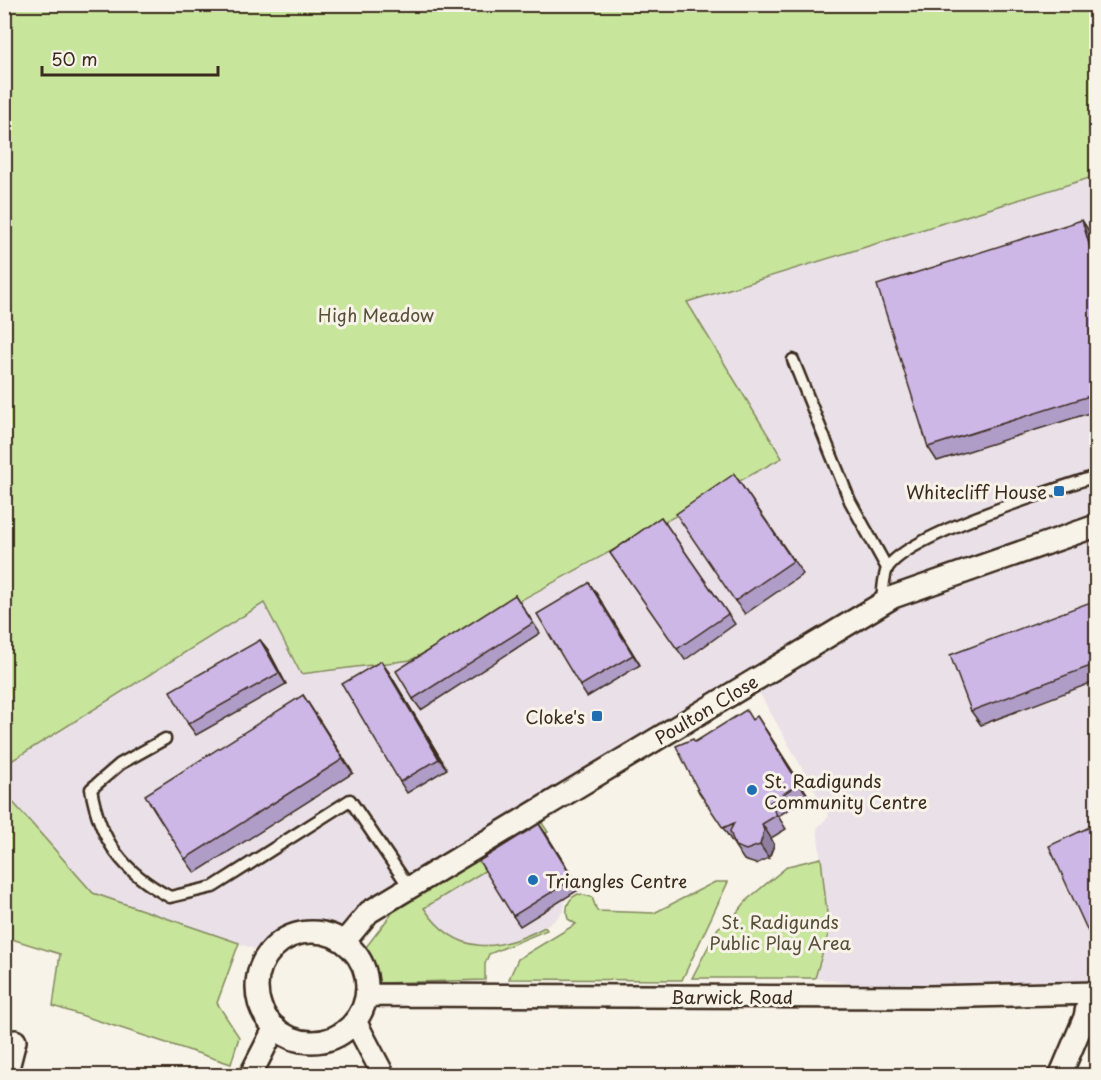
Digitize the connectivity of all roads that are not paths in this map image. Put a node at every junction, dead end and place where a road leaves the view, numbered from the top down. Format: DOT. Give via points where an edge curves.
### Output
graph roads {
  1 [pos="793,360"];
  2 [pos="1096,476"];
  3 [pos="1096,526"];
  4 [pos="887,568"];
  5 [pos="882,603"];
  6 [pos="165,739"];
  7 [pos="409,887"];
  8 [pos="344,942"];
  9 [pos="1093,993"];
  10 [pos="367,995"];
  11 [pos="355,1021"];
  12 [pos="275,1027"];
  13 [pos="15,1041"];
  14 [pos="6,1076"];
  15 [pos="250,1076"];
  16 [pos="384,1076"];
  17 [pos="1060,1076"];
  1 -- 4 [label="lane" via="850,501"];
  2 -- 4 [label="lane" via="910,546"];
  3 -- 5 [label="street, Poulton Close"];
  4 -- 5 [label="lane"];
  5 -- 7 [label="street, Poulton Close"];
  6 -- 7 [label="lane" via="120,764 91,789 96,818 118,857 147,884 170,897 213,887 350,800"];
  7 -- 8 [label="street, Poulton Close" via="369,912"];
  8 -- 10 [label="street" via="364,969"];
  8 -- 12 [label="street" via="321,934 299,934 268,954 261,968 258,992 264,1015"];
  9 -- 10 [label="street, Barwick Road" via="929,997"];
  9 -- 17 [label="street"];
  10 -- 11 [label="street"];
  11 -- 12 [label="street" via="340,1034 311,1042 297,1040"];
  11 -- 16 [label="street"];
  12 -- 15 [label="street"];
  13 -- 14 [label="street"];
}
